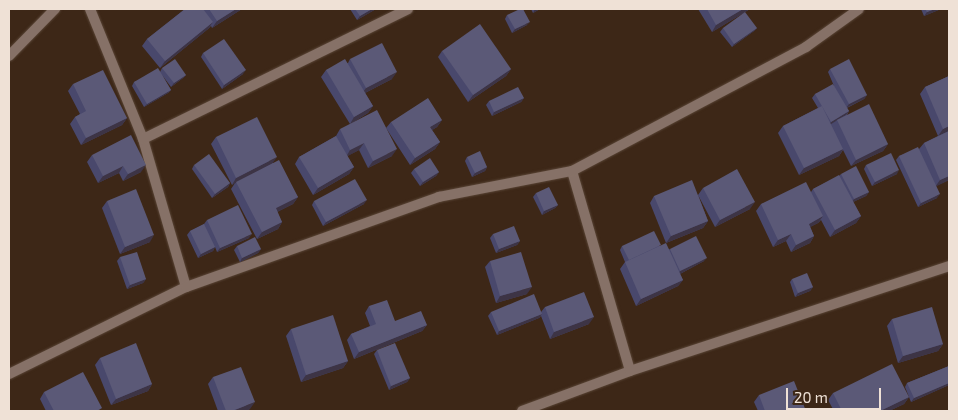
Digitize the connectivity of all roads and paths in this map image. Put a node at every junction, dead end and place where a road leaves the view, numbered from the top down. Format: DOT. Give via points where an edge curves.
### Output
graph roads {
  1 [pos="55,9"];
  2 [pos="90,9"];
  3 [pos="408,9"];
  4 [pos="859,9"];
  5 [pos="9,56"];
  6 [pos="143,138"];
  7 [pos="572,171"];
  8 [pos="949,266"];
  9 [pos="186,287"];
  10 [pos="630,371"];
  11 [pos="9,374"];
  12 [pos="522,411"];
  1 -- 5 [label="street"];
  2 -- 6 [label="street"];
  3 -- 6 [label="street"];
  4 -- 7 [label="street" via="806,47"];
  6 -- 9 [label="street"];
  7 -- 9 [label="street" via="439,197"];
  7 -- 10 [label="street"];
  8 -- 10 [label="street"];
  9 -- 11 [label="street"];
  10 -- 12 [label="street"];
}
